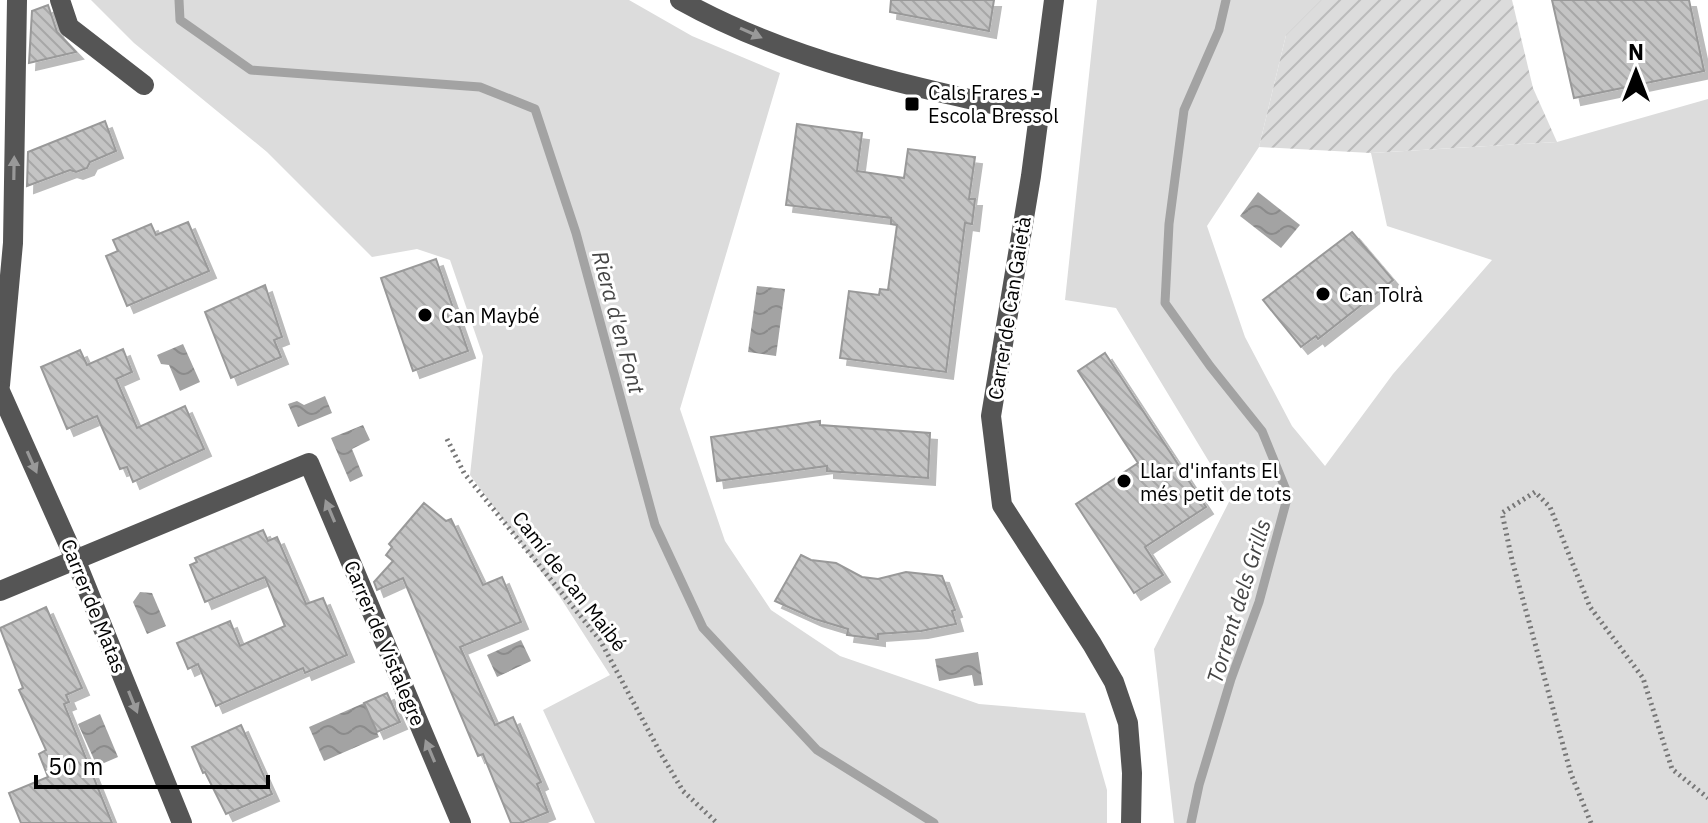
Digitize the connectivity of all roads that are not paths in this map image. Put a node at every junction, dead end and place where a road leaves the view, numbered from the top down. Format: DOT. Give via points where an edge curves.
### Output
graph roads {
  1 [pos="17,0"];
  2 [pos="60,0"];
  3 [pos="680,0"];
  4 [pos="1054,0"];
  5 [pos="144,85"];
  6 [pos="1039,114"];
  7 [pos="6,246"];
  8 [pos="0,385"];
  9 [pos="0,391"];
  10 [pos="75,559"];
  11 [pos="0,591"];
  12 [pos="182,823"];
  13 [pos="461,823"];
  14 [pos="1131,823"];
  7 -- 1 [label="street, one-way"];
  2 -- 5 [label="street" via="69,27"];
  3 -- 6 [label="street, one-way" via="768,41 852,70"];
  4 -- 6 [label="street, Carrer de Can Gaietà"];
  6 -- 14 [label="street, Carrer de Can Gaietà" via="991,416 1002,505 1114,682 1128,723"];
  7 -- 8 [label="street"];
  9 -- 10 [label="street, Carrer de Matas, one-way"];
  10 -- 11 [label="street"];
  10 -- 12 [label="street, Carrer de Matas, one-way"];
  13 -- 10 [label="street, Carrer de Vistalegre, one-way" via="309,463"];
}
